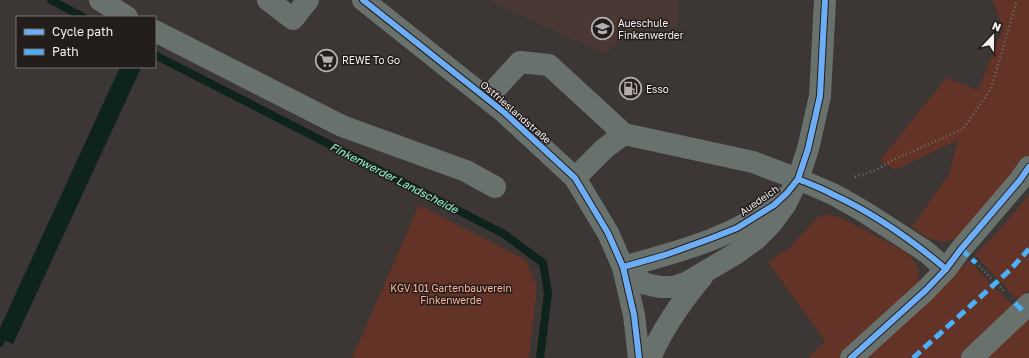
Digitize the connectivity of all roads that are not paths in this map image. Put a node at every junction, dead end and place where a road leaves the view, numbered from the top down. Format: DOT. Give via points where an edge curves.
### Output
graph roads {
  1 [pos="100,0"];
  2 [pos="268,0"];
  3 [pos="308,0"];
  4 [pos="363,0"];
  5 [pos="825,0"];
  6 [pos="125,16"];
  7 [pos="156,32"];
  8 [pos="487,98"];
  9 [pos="624,134"];
  10 [pos="1029,167"];
  11 [pos="575,178"];
  12 [pos="798,179"];
  13 [pos="495,187"];
  14 [pos="623,267"];
  15 [pos="946,269"];
  16 [pos="705,273"];
  17 [pos="1029,304"];
  18 [pos="639,358"];
  19 [pos="650,358"];
  20 [pos="851,358"];
  21 [pos="972,358"];
  1 -- 6 [label="street"];
  2 -- 3 [label="street" via="293,19"];
  4 -- 8 [label="street, Ostfrieslandstraße"];
  5 -- 12 [label="street, Auedeich" via="820,96"];
  7 -- 13 [label="street" via="342,126 466,172"];
  8 -- 9 [label="street" via="520,62 549,65"];
  8 -- 11 [label="street, Ostfrieslandstraße"];
  9 -- 11 [label="street" via="605,148"];
  9 -- 12 [label="street" via="753,162"];
  10 -- 15 [label="street"];
  11 -- 14 [label="street, Ostfrieslandstraße" via="608,233"];
  12 -- 14 [label="street, Auedeich" via="774,205 737,228 665,255"];
  12 -- 15 [label="street" via="833,194 898,233"];
  12 -- 16 [label="street, Auedeich" via="785,206 771,224 756,239"];
  14 -- 16 [label="street, Auedeich" via="646,284 660,287 686,283"];
  14 -- 18 [label="street, Ostfrieslandstraße" via="634,315"];
  15 -- 20 [label="street"];
  16 -- 19 [label="street, Auedeich" via="686,295"];
  17 -- 21 [label="street"];
}
